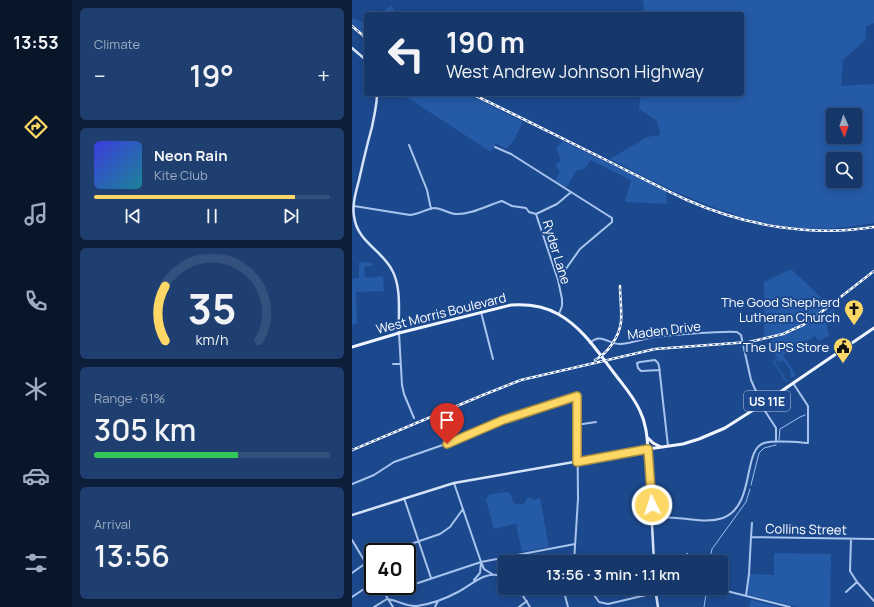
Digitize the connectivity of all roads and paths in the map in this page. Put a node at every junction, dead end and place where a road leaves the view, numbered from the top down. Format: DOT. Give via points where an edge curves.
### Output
graph roads {
  1 [pos="352,48"];
  2 [pos="364,58"];
  3 [pos="377,96"];
  4 [pos="409,145"];
  5 [pos="495,147"];
  6 [pos="570,193"];
  7 [pos="353,206"];
  8 [pos="431,209"];
  9 [pos="536,214"];
  10 [pos="558,280"];
  11 [pos="481,312"];
  12 [pos="559,314"];
  13 [pos="874,328"];
  14 [pos="399,333"];
  15 [pos="590,343"];
  16 [pos="352,347"];
  17 [pos="493,359"];
  18 [pos="393,364"];
  19 [pos="400,364"];
  20 [pos="660,370"];
  21 [pos="793,383"];
  22 [pos="764,403"];
  23 [pos="761,405"];
  24 [pos="414,418"];
  25 [pos="596,422"];
  26 [pos="576,425"];
  27 [pos="647,436"];
  28 [pos="776,442"];
  29 [pos="668,446"];
  30 [pos="663,447"];
  31 [pos="648,449"];
  32 [pos="577,462"];
  33 [pos="454,483"];
  34 [pos="352,484"];
  35 [pos="404,498"];
  36 [pos="462,509"];
  37 [pos="352,515"];
  38 [pos="653,518"];
  39 [pos="752,523"];
  40 [pos="751,537"];
  41 [pos="851,539"];
  42 [pos="874,539"];
  43 [pos="352,540"];
  44 [pos="418,542"];
  45 [pos="415,543"];
  46 [pos="575,544"];
  47 [pos="574,555"];
  48 [pos="654,555"];
  49 [pos="364,560"];
  50 [pos="481,562"];
  51 [pos="364,564"];
  52 [pos="352,573"];
  53 [pos="493,574"];
  54 [pos="498,574"];
  55 [pos="431,578"];
  56 [pos="472,582"];
  57 [pos="857,582"];
  58 [pos="416,583"];
  59 [pos="364,589"];
  60 [pos="728,591"];
  61 [pos="846,592"];
  62 [pos="385,595"];
  63 [pos="522,595"];
  64 [pos="565,595"];
  65 [pos="594,595"];
  66 [pos="646,595"];
  67 [pos="655,595"];
  68 [pos="746,596"];
  69 [pos="352,597"];
  70 [pos="387,599"];
  71 [pos="439,600"];
  72 [pos="526,601"];
  73 [pos="874,601"];
  74 [pos="374,607"];
  75 [pos="392,607"];
  76 [pos="415,607"];
  77 [pos="435,607"];
  78 [pos="519,607"];
  79 [pos="530,607"];
  80 [pos="568,607"];
  81 [pos="658,607"];
  82 [pos="790,607"];
  1 -- 2 [label="main road"];
  3 -- 7 [label="main road" via="376,110"];
  4 -- 8 [label="street" via="427,190"];
  5 -- 6 [label="street" via="511,154"];
  6 -- 9 [label="street" via="557,204"];
  6 -- 10 [label="street" via="613,220 580,249"];
  7 -- 8 [label="street" via="410,215 418,215"];
  7 -- 14 [label="main road" via="361,235 388,263 394,275 398,293"];
  8 -- 9 [label="street, Ryder Lane" via="456,214 502,201 526,208"];
  9 -- 10 [label="street, Ryder Lane"];
  10 -- 12 [label="street, Ryder Lane" via="562,299"];
  11 -- 12 [label="main road, West Morris Boulevard" via="511,305 524,305 540,307"];
  11 -- 14 [label="main road, West Morris Boulevard"];
  11 -- 17 [label="street"];
  12 -- 15 [label="main road, West Morris Boulevard" via="574,324"];
  13 -- 21 [label="main road, US 11E"];
  14 -- 16 [label="main road, West Morris Boulevard"];
  14 -- 19 [label="street"];
  15 -- 22 [label="street, Maden Drive" via="600,338 621,344 670,335 737,332 741,335 751,380"];
  15 -- 27 [label="main road, West Morris Boulevard" via="632,396 640,411"];
  18 -- 19 [label="street"];
  19 -- 24 [label="street" via="404,394"];
  20 -- 20 [label="street" via="641,371 638,363 655,360"];
  20 -- 29 [label="street"];
  21 -- 22 [label="main road, US 11E"];
  21 -- 28 [label="street" via="808,406 808,443"];
  22 -- 23 [label="main road, US 11E"];
  23 -- 28 [label="street" via="776,428"];
  23 -- 29 [label="main road, US 11E" via="715,433 684,444"];
  25 -- 26 [label="street"];
  26 -- 32 [label="street"];
  26 -- 34 [label="street" via="577,396 503,420 458,440 394,462 374,475"];
  27 -- 30 [label="main road" via="653,443"];
  27 -- 31 [label="main road, West Morris Boulevard"];
  28 -- 38 [label="street" via="766,443 756,449 741,502 728,516 709,520"];
  29 -- 30 [label="main road, US 11E"];
  30 -- 31 [label="main road, US 11E"];
  31 -- 32 [label="main road"];
  31 -- 38 [label="main road"];
  32 -- 33 [label="main road"];
  32 -- 46 [label="street"];
  33 -- 35 [label="main road"];
  33 -- 36 [label="street"];
  35 -- 37 [label="main road"];
  35 -- 44 [label="street"];
  36 -- 44 [label="street" via="450,527 440,534"];
  36 -- 50 [label="street"];
  38 -- 48 [label="main road"];
  39 -- 40 [label="street, Collins Street"];
  40 -- 41 [label="street, Collins Street"];
  40 -- 68 [label="street"];
  41 -- 42 [label="street, Collins Street"];
  41 -- 57 [label="street" via="850,571"];
  43 -- 49 [label="street"];
  44 -- 45 [label="street"];
  44 -- 55 [label="street"];
  46 -- 47 [label="street"];
  46 -- 50 [label="street"];
  50 -- 53 [label="street" via="484,569"];
  50 -- 55 [label="street"];
  50 -- 56 [label="street" via="480,573"];
  51 -- 52 [label="street"];
  53 -- 54 [label="street"];
  53 -- 56 [label="street"];
  55 -- 58 [label="street"];
  56 -- 71 [label="street" via="458,592"];
  57 -- 61 [label="street"];
  57 -- 73 [label="street"];
  59 -- 69 [label="street"];
  60 -- 68 [label="street"];
  62 -- 70 [label="street"];
  63 -- 72 [label="street"];
  64 -- 80 [label="street"];
  65 -- 66 [label="street" via="599,602 608,604"];
  67 -- 81 [label="main road"];
  68 -- 82 [label="street"];
  70 -- 74 [label="street"];
  70 -- 75 [label="street"];
  70 -- 76 [label="street"];
  71 -- 76 [label="street"];
  71 -- 77 [label="street"];
  72 -- 78 [label="street"];
  72 -- 79 [label="street"];
}
